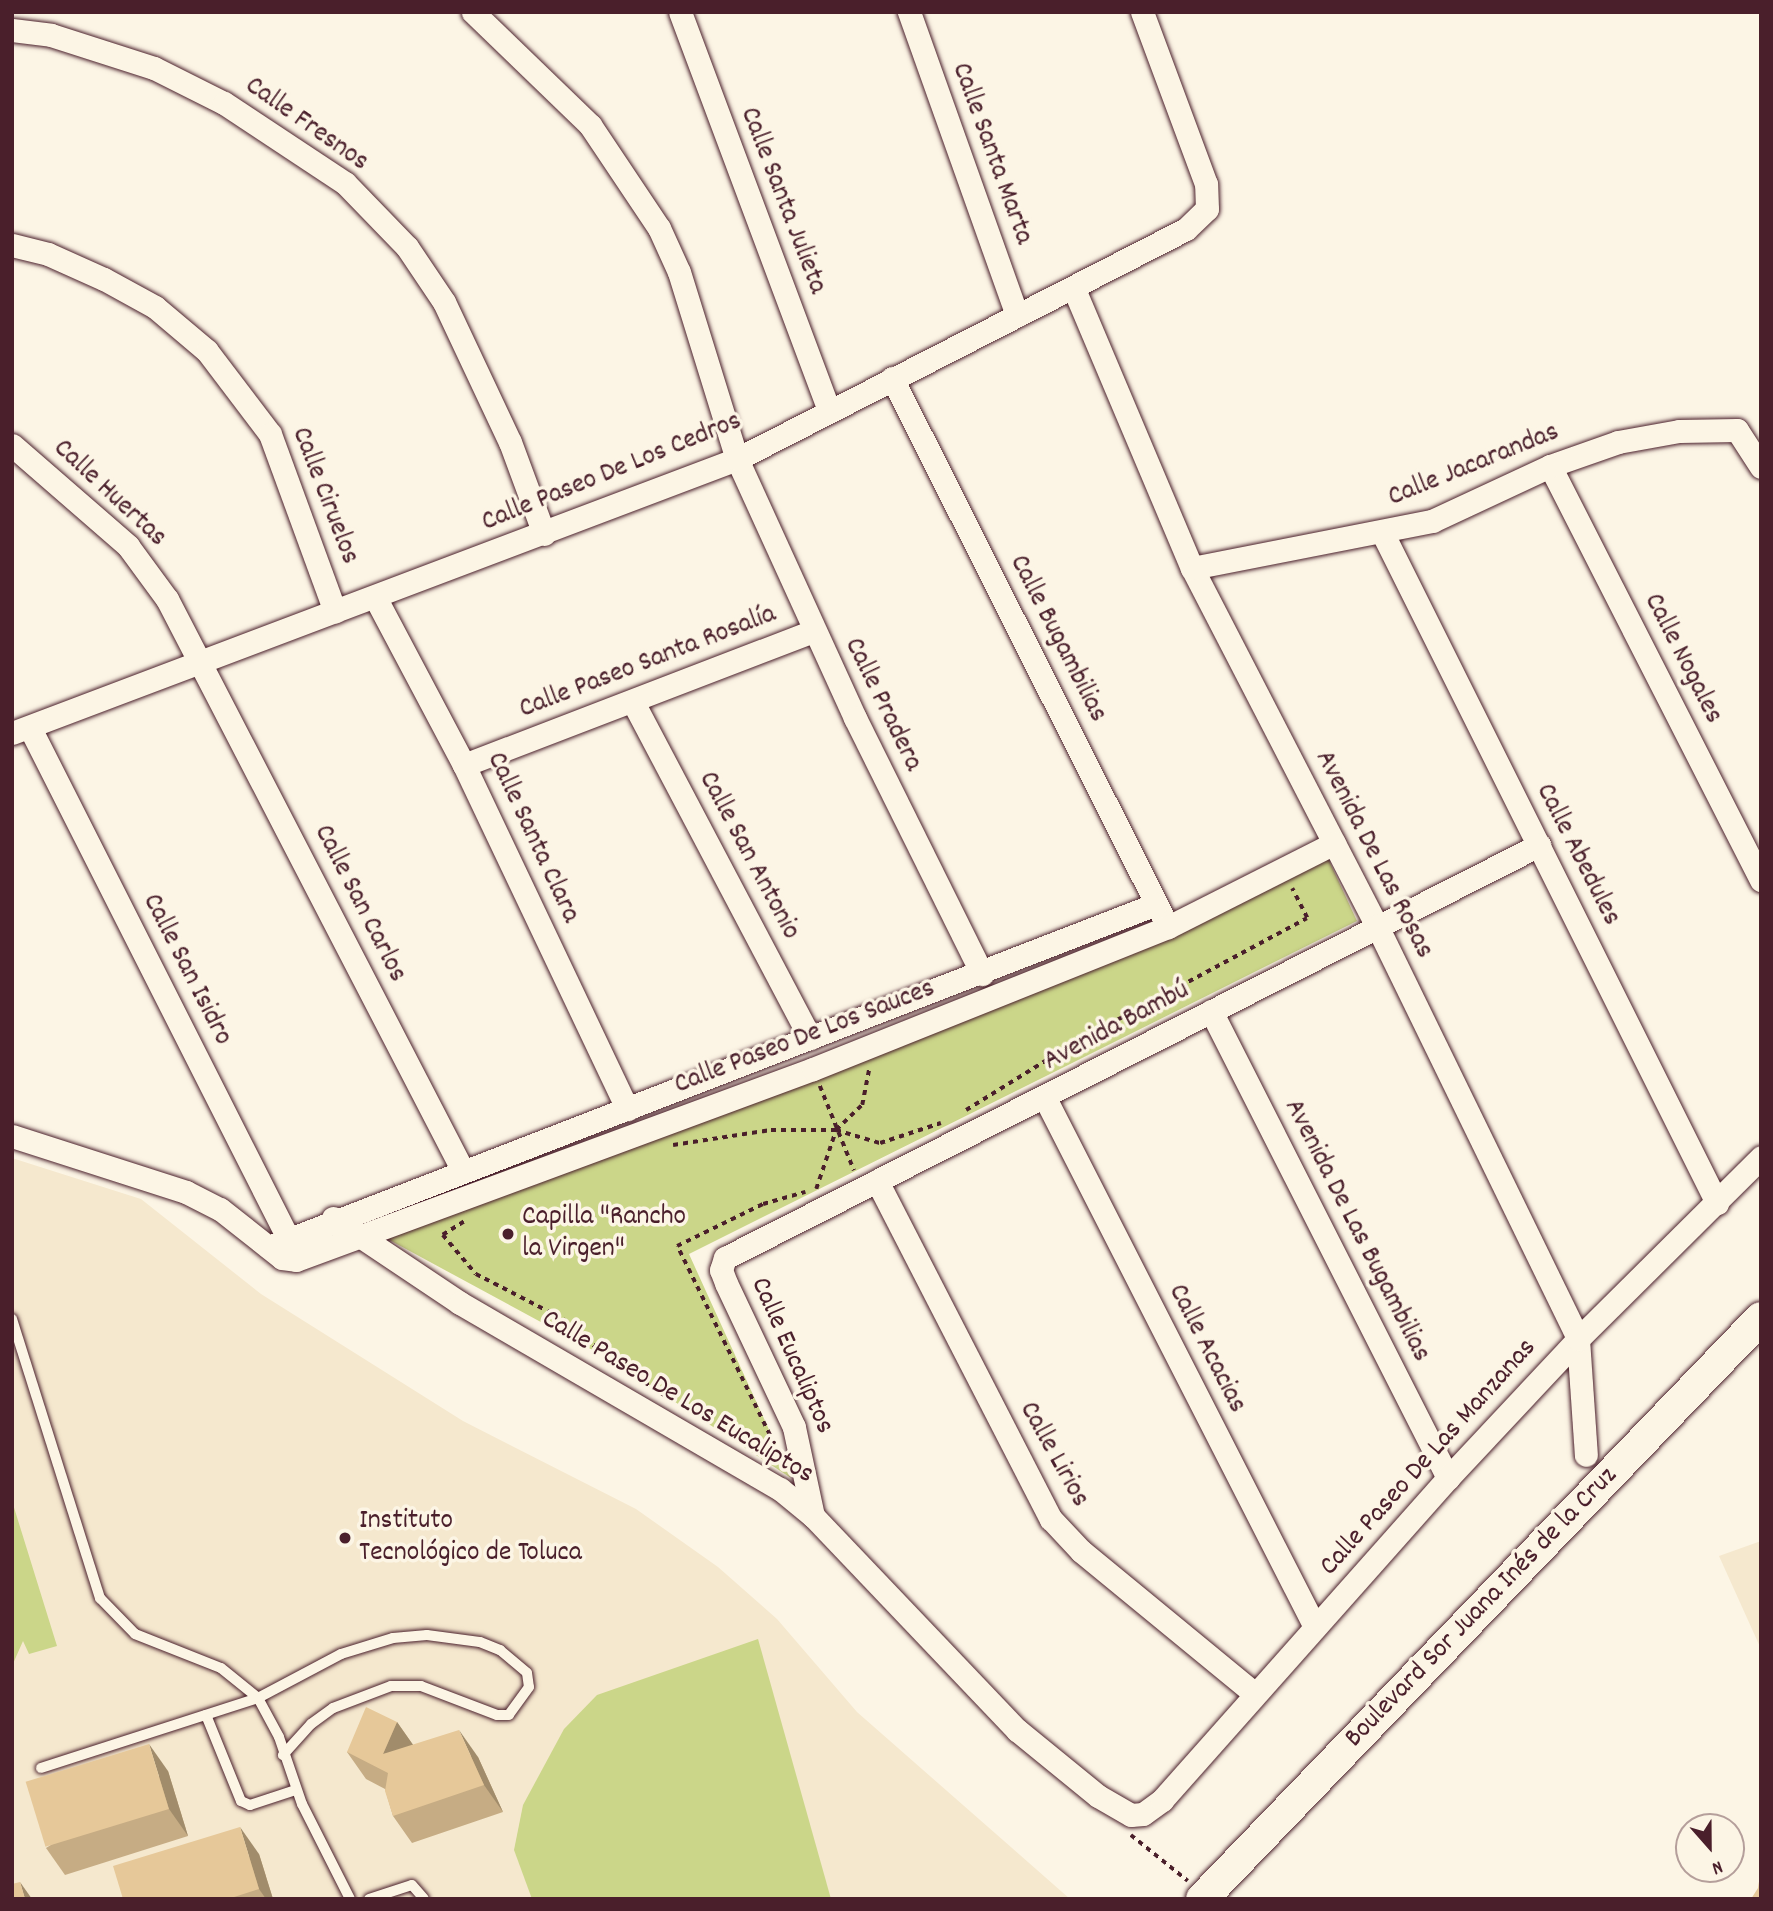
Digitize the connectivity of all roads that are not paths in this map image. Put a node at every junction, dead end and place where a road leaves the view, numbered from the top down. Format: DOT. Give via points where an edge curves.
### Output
graph roads {
  1 [pos="473,12"];
  2 [pos="680,12"];
  3 [pos="909,12"];
  4 [pos="1142,12"];
  5 [pos="12,30"];
  6 [pos="12,245"];
  7 [pos="1074,289"];
  8 [pos="1017,315"];
  9 [pos="892,378"];
  10 [pos="829,410"];
  11 [pos="12,445"];
  12 [pos="737,459"];
  13 [pos="1550,466"];
  14 [pos="1761,467"];
  15 [pos="544,534"];
  16 [pos="1383,534"];
  17 [pos="1192,568"];
  18 [pos="374,597"];
  19 [pos="335,612"];
  20 [pos="813,631"];
  21 [pos="202,664"];
  22 [pos="633,702"];
  23 [pos="21,731"];
  24 [pos="464,765"];
  25 [pos="1334,843"];
  26 [pos="1539,845"];
  27 [pos="1761,880"];
  28 [pos="1156,904"];
  29 [pos="1377,926"];
  30 [pos="1168,927"];
  31 [pos="982,974"];
  32 [pos="1211,1011"];
  33 [pos="810,1038"];
  34 [pos="1045,1098"];
  35 [pos="626,1109"];
  36 [pos="12,1136"];
  37 [pos="1761,1157"];
  38 [pos="463,1171"];
  39 [pos="870,1184"];
  40 [pos="1717,1203"];
  41 [pos="333,1218"];
  42 [pos="361,1238"];
  43 [pos="281,1248"];
  44 [pos="722,1262"];
  45 [pos="1761,1318"];
  46 [pos="12,1319"];
  47 [pos="1578,1339"];
  48 [pos="1761,1348"];
  49 [pos="1586,1455"];
  50 [pos="1448,1478"];
  51 [pos="1618,1482"];
  52 [pos="813,1516"];
  53 [pos="1315,1628"];
  54 [pos="1255,1694"];
  55 [pos="258,1698"];
  56 [pos="206,1715"];
  57 [pos="284,1755"];
  58 [pos="41,1768"];
  59 [pos="296,1790"];
  60 [pos="1153,1809"];
  61 [pos="1214,1898"];
  62 [pos="350,1899"];
  63 [pos="369,1899"];
  64 [pos="424,1899"];
  1 -- 12 [label="street, Calle Pradera" via="563,95 636,188 679,272"];
  2 -- 10 [label="street, Calle Santa Julieta"];
  3 -- 8 [label="street, Calle Santa Marta"];
  4 -- 7 [label="street, Calle Paseo De Los Cedros" via="1206,184 1206,209 1186,229"];
  5 -- 15 [label="street, Calle Fresnos" via="51,35 154,68 224,103 345,183 407,247 444,302 510,442"];
  6 -- 19 [label="street, Calle Ciruelos" via="48,254 104,279 155,307 207,351 270,434"];
  7 -- 8 [label="street, Calle Paseo De Los Cedros"];
  7 -- 17 [label="street, Avenida De Las Rosas"];
  8 -- 9 [label="street, Calle Paseo De Los Cedros"];
  9 -- 10 [label="street, Calle Paseo De Los Cedros"];
  9 -- 28 [label="street, Calle Bugambilias"];
  10 -- 12 [label="street, Calle Paseo De Los Cedros"];
  11 -- 21 [label="street, Calle Huertas" via="128,545 167,599"];
  12 -- 15 [label="street, Calle Paseo De Los Cedros"];
  12 -- 20 [label="street, Calle Pradera"];
  13 -- 14 [label="street, Calle Jacarandas" via="1630,440 1710,427 1737,430"];
  13 -- 16 [label="street, Calle Jacarandas" via="1467,508"];
  13 -- 27 [label="street, Calle Nogales"];
  15 -- 18 [label="street, Calle Paseo De Los Cedros"];
  16 -- 17 [label="street, Calle Jacarandas"];
  16 -- 26 [label="street, Calle Abedules"];
  17 -- 25 [label="street, Avenida De Las Rosas"];
  18 -- 19 [label="street, Calle Paseo De Los Cedros"];
  18 -- 24 [label="street, Calle Santa Clara"];
  19 -- 21 [label="street, Calle Paseo De Los Cedros"];
  20 -- 22 [label="street, Calle Paseo Santa Rosalía"];
  20 -- 31 [label="street, Calle Pradera"];
  21 -- 23 [label="street, Calle Paseo De Los Cedros"];
  21 -- 38 [label="street, Calle San Carlos"];
  22 -- 24 [label="street, Calle Paseo Santa Rosalía"];
  22 -- 33 [label="street, Calle San Antonio"];
  23 -- 43 [label="street, Calle San Isidro"];
  24 -- 35 [label="street, Calle Santa Clara"];
  25 -- 29 [label="street, Avenida De Las Rosas"];
  25 -- 30 [label="street, Calle Paseo De Los Sauces"];
  26 -- 29 [label="street, Avenida Bambú"];
  26 -- 40 [label="street, Calle Abedules"];
  28 -- 30 [label="street, Calle Bugambilias"];
  28 -- 31 [label="street, Calle Paseo De Los Sauces"];
  29 -- 32 [label="street, Avenida Bambú"];
  29 -- 47 [label="street, Avenida De Las Rosas"];
  30 -- 42 [label="street, Calle Paseo De Los Sauces" via="813,1069"];
  31 -- 33 [label="street, Calle Paseo De Los Sauces"];
  32 -- 34 [label="street, Avenida Bambú"];
  32 -- 50 [label="street, Avenida De Las Bugambilias"];
  33 -- 35 [label="street, Calle Paseo De Los Sauces"];
  34 -- 39 [label="street, Avenida Bambú"];
  34 -- 53 [label="street, Calle Acacias"];
  35 -- 38 [label="street, Calle Paseo De Los Sauces"];
  36 -- 43 [label="street" via="186,1192"];
  37 -- 40 [label="street, Calle Paseo De Las Manzanas"];
  38 -- 41 [label="street, Calle Paseo De Los Sauces"];
  39 -- 44 [label="street, Avenida Bambú"];
  39 -- 54 [label="street, Calle Lirios" via="1051,1519 1081,1551"];
  40 -- 47 [label="street, Calle Paseo De Las Manzanas"];
  41 -- 42 [label="street, Calle Paseo De Los Eucaliptos"];
  41 -- 43 [label="street, Calle Paseo De Los Sauces"];
  42 -- 43 [label="street, Calle Paseo De Los Sauces"];
  42 -- 52 [label="street, Calle Paseo De Los Eucaliptos" via="472,1310 725,1455"];
  44 -- 52 [label="street, Calle Eucaliptos" via="726,1283 794,1427"];
  45 -- 51 [label="main road, Boulevard Sor Juana Inés de la Cruz"];
  46 -- 55 [label="lane" via="100,1598 135,1634 221,1668"];
  47 -- 49 [label="street, Avenida De Las Rosas"];
  47 -- 50 [label="street, Calle Paseo De Las Manzanas"];
  48 -- 51 [label="main road, Boulevard Sor Juana Inés de la Cruz"];
  50 -- 53 [label="street, Calle Paseo De Las Manzanas"];
  51 -- 61 [label="main road, Boulevard Sor Juana Inés de la Cruz"];
  52 -- 60 [label="street, Calle Paseo De Los Eucaliptos" via="1017,1730 1117,1809 1131,1815"];
  53 -- 54 [label="street, Calle Paseo De Las Manzanas"];
  54 -- 60 [label="street, Calle Paseo De Las Manzanas"];
  55 -- 56 [label="lane"];
  55 -- 57 [label="lane"];
  55 -- 57 [label="lane" via="365,1644 427,1635 480,1642 500,1650 527,1673 529,1687 509,1715 497,1715 421,1686 391,1686 333,1708 311,1724"];
  56 -- 58 [label="lane"];
  56 -- 59 [label="lane" via="241,1801 250,1805"];
  57 -- 59 [label="lane"];
  59 -- 62 [label="lane"];
  63 -- 64 [label="lane" via="412,1885"];
}
